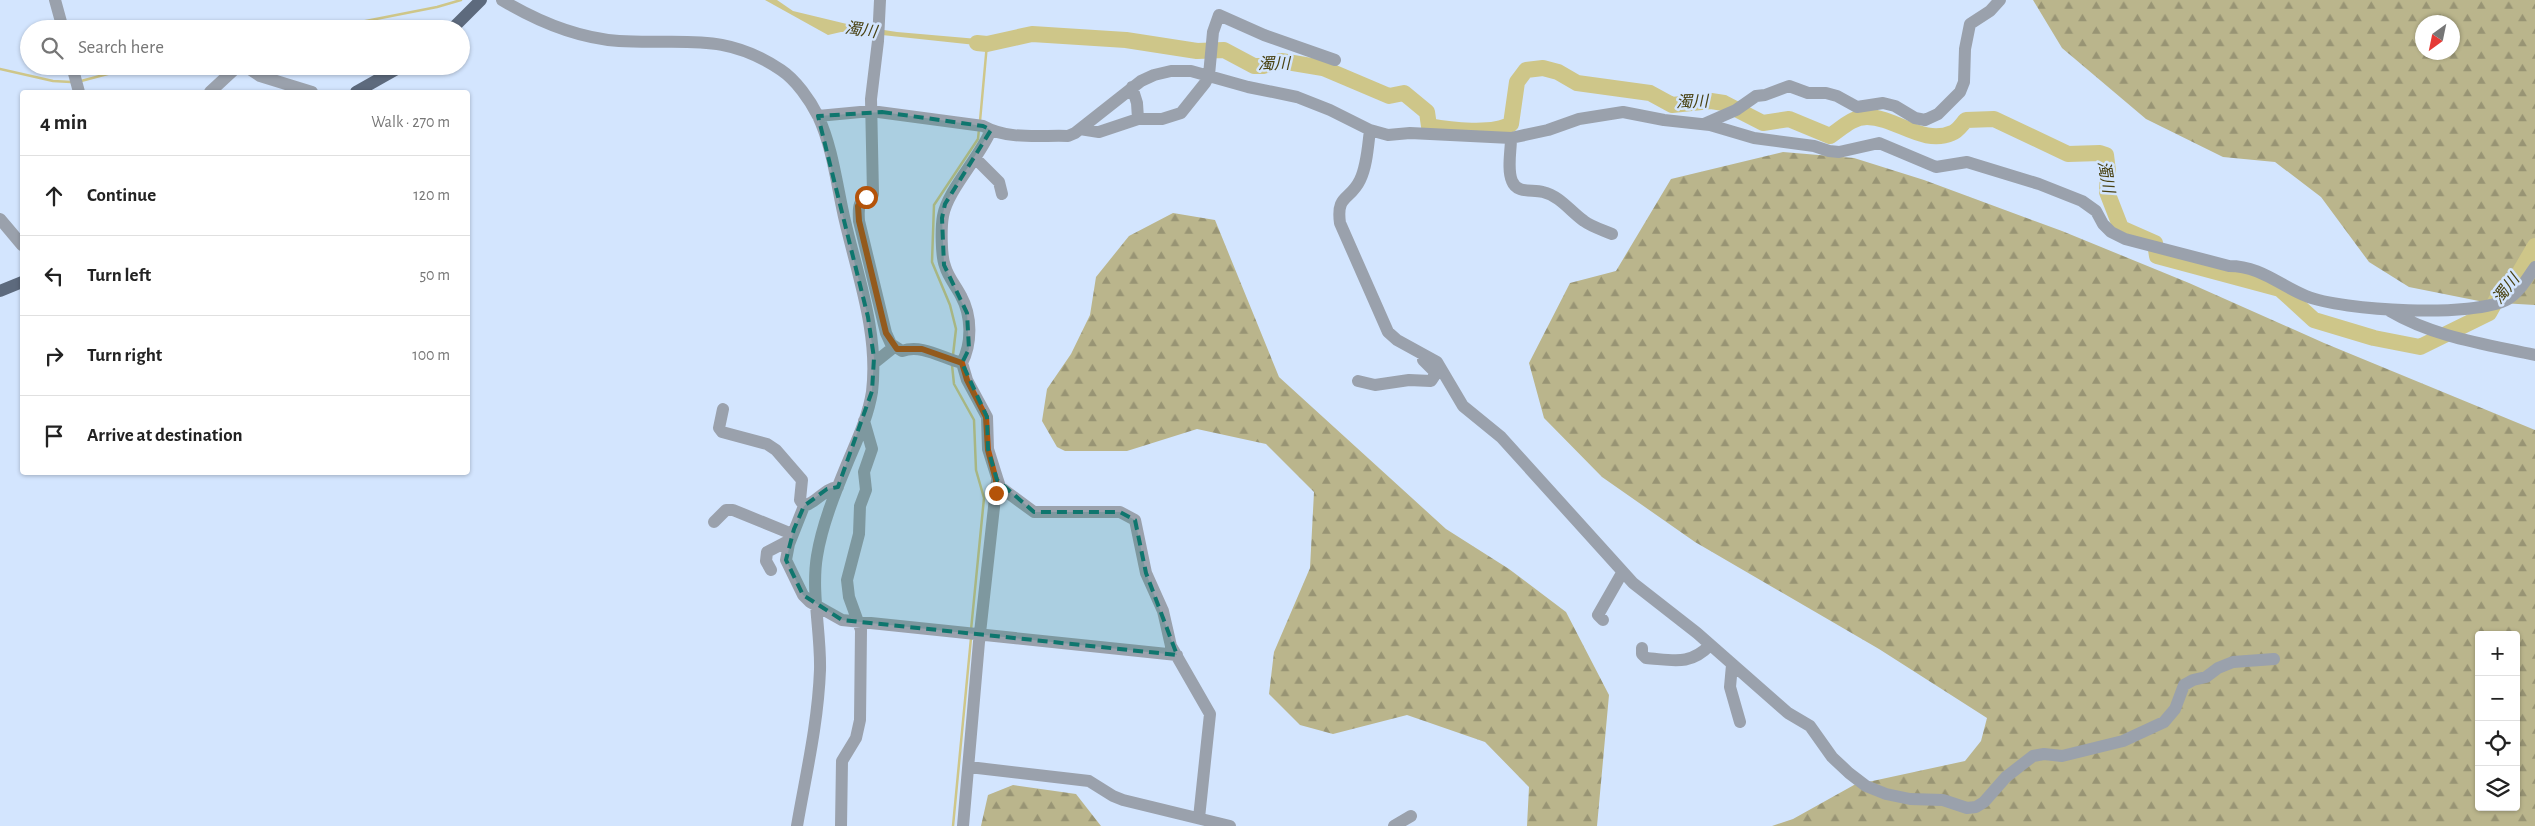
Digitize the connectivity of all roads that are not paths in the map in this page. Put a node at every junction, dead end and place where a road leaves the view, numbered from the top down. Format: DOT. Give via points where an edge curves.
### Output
graph roads {
  1 [pos="55,0"];
  2 [pos="482,0"];
  3 [pos="502,0"];
  4 [pos="880,0"];
  5 [pos="2000,0"];
  6 [pos="61,20"];
  7 [pos="461,20"];
  8 [pos="1335,60"];
  9 [pos="74,75"];
  10 [pos="228,75"];
  11 [pos="258,75"];
  12 [pos="386,75"];
  13 [pos="1209,75"];
  14 [pos="1132,87"];
  15 [pos="78,90"];
  16 [pos="212,90"];
  17 [pos="306,90"];
  18 [pos="360,90"];
  19 [pos="871,111"];
  20 [pos="818,116"];
  21 [pos="1138,119"];
  22 [pos="1704,124"];
  23 [pos="983,127"];
  24 [pos="1080,129"];
  25 [pos="1370,130"];
  26 [pos="1511,138"];
  27 [pos="976,159"];
  28 [pos="1002,194"];
  29 [pos="0,219"];
  30 [pos="1612,234"];
  31 [pos="20,243"];
  32 [pos="2535,267"];
  33 [pos="20,283"];
  34 [pos="0,291"];
  35 [pos="2390,310"];
  36 [pos="1407,346"];
  37 [pos="894,347"];
  38 [pos="2535,355"];
  39 [pos="955,361"];
  40 [pos="874,363"];
  41 [pos="1358,381"];
  42 [pos="723,409"];
  43 [pos="864,421"];
  44 [pos="996,480"];
  45 [pos="838,487"];
  46 [pos="804,506"];
  47 [pos="714,522"];
  48 [pos="791,537"];
  49 [pos="771,570"];
  50 [pos="1622,573"];
  51 [pos="817,605"];
  52 [pos="1603,620"];
  53 [pos="859,622"];
  54 [pos="973,632"];
  55 [pos="1710,644"];
  56 [pos="1642,648"];
  57 [pos="1177,655"];
  58 [pos="2274,659"];
  59 [pos="1732,665"];
  60 [pos="1740,722"];
  61 [pos="969,767"];
  62 [pos="1411,816"];
  63 [pos="1199,818"];
  64 [pos="797,826"];
  65 [pos="841,826"];
  66 [pos="963,826"];
  67 [pos="1230,826"];
  68 [pos="1394,826"];
  1 -- 6 [label="street"];
  2 -- 7 [label="main road"];
  3 -- 20 [label="street" via="535,19 617,41 710,41 734,46 784,72 804,93"];
  4 -- 19 [label="street"];
  5 -- 22 [label="street" via="1970,24 1964,82 1954,100 1925,120 1915,118 1896,106 1883,103 1857,106 1837,96 1808,94 1789,86 1756,96 1736,110"];
  8 -- 13 [label="street" via="1219,15"];
  9 -- 15 [label="street"];
  10 -- 16 [label="street"];
  11 -- 17 [label="street"];
  12 -- 18 [label="main road"];
  13 -- 14 [label="street" via="1171,71 1154,75"];
  13 -- 21 [label="street" via="1181,113 1162,119"];
  13 -- 25 [label="street" via="1297,98"];
  14 -- 21 [label="street"];
  14 -- 24 [label="street"];
  19 -- 20 [label="street"];
  19 -- 23 [label="street"];
  19 -- 37 [label="street" via="873,194 860,201 858,206 886,333"];
  20 -- 40 [label="street" via="868,317"];
  21 -- 24 [label="street" via="1099,132"];
  22 -- 26 [label="street" via="1623,112 1579,119"];
  22 -- 35 [label="street" via="1754,138 1829,151 1839,152 1879,143 1936,167 1968,162 1992,168 2082,201 2096,211 2111,232 2126,239 2229,266 2243,266 2268,274 2306,296"];
  23 -- 24 [label="street" via="1019,136 1068,136"];
  23 -- 27 [label="street"];
  25 -- 26 [label="street" via="1388,135 1410,133"];
  25 -- 36 [label="street" via="1361,179 1341,201 1338,209 1340,223 1388,332"];
  26 -- 30 [label="street" via="1511,181 1516,187 1556,197 1584,222"];
  27 -- 28 [label="street" via="999,182"];
  27 -- 39 [label="street" via="945,204 942,218 944,265 967,313 969,349"];
  29 -- 31 [label="street"];
  32 -- 35 [label="street" via="2516,293 2500,302 2460,309"];
  33 -- 34 [label="main road"];
  35 -- 38 [label="street" via="2432,331"];
  36 -- 41 [label="street" via="1433,370 1431,381 1409,380 1375,385"];
  36 -- 50 [label="street" via="1438,362 1463,406 1501,437"];
  37 -- 39 [label="street" via="902,351 922,349"];
  37 -- 40 [label="street"];
  39 -- 44 [label="street" via="986,417 988,450"];
  40 -- 43 [label="street" via="872,391"];
  42 -- 46 [label="street" via="719,428 722,432 767,444 799,475 802,480 800,500"];
  43 -- 45 [label="street"];
  43 -- 53 [label="street" via="872,449 864,472 866,490 860,506 859,534 847,580 849,597"];
  44 -- 54 [label="street"];
  44 -- 57 [label="street" via="1000,487 1034,512 1110,511 1135,520 1146,573"];
  45 -- 46 [label="street" via="827,489 815,501"];
  45 -- 51 [label="street" via="817,558"];
  46 -- 48 [label="street"];
  47 -- 48 [label="street" via="726,510 733,510"];
  48 -- 49 [label="street" via="767,552 766,561"];
  48 -- 51 [label="street" via="786,560 790,572 803,595"];
  50 -- 52 [label="street" via="1598,615"];
  50 -- 55 [label="street"];
  51 -- 53 [label="street" via="842,620"];
  51 -- 64 [label="street" via="820,633 818,706"];
  53 -- 54 [label="street"];
  53 -- 65 [label="street" via="860,720 856,738 842,761"];
  54 -- 57 [label="street"];
  54 -- 61 [label="street"];
  55 -- 56 [label="street" via="1701,655 1691,660 1646,658"];
  55 -- 59 [label="street"];
  57 -- 63 [label="street" via="1210,714"];
  58 -- 59 [label="street" via="2233,662 2206,677 2193,680 2184,685 2175,709 2164,722 2124,740 2062,756 2032,756 2006,777 1984,802 1967,808 1943,800 1886,794 1866,786 1832,757 1810,726 1788,713"];
  59 -- 60 [label="street" via="1730,687"];
  61 -- 63 [label="street" via="1088,781 1118,798"];
  61 -- 66 [label="street"];
  62 -- 68 [label="street"];
  63 -- 67 [label="street"];
}
